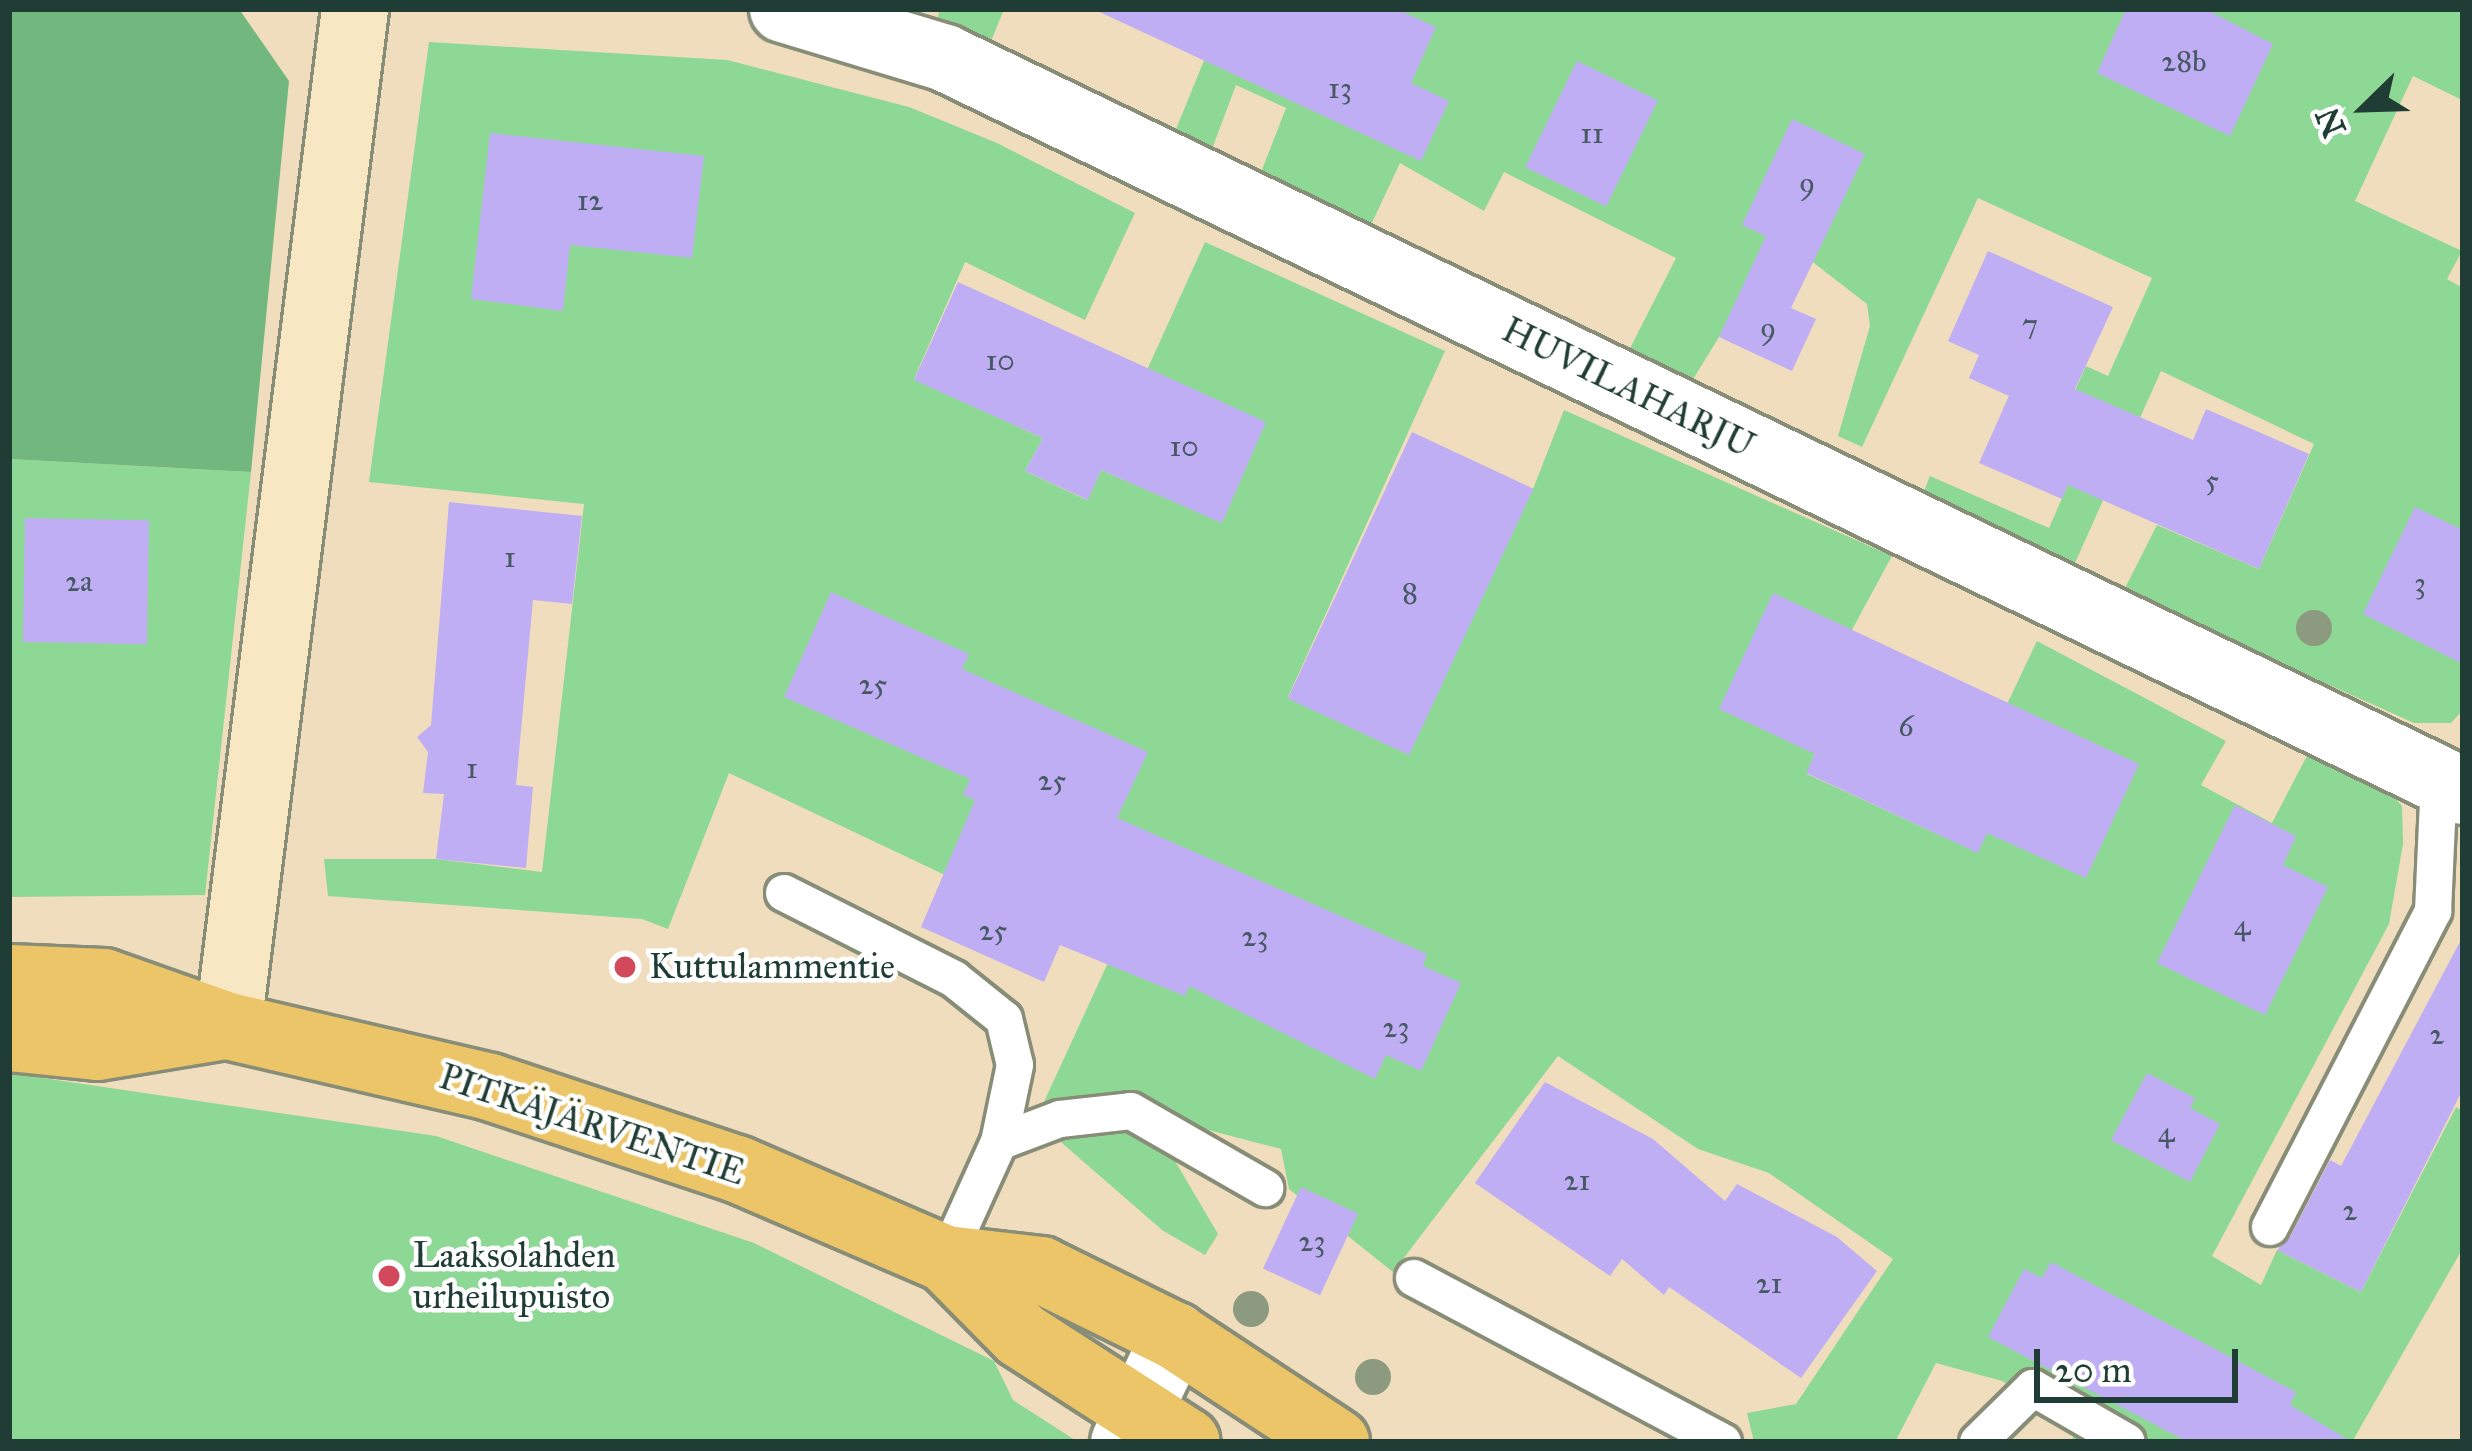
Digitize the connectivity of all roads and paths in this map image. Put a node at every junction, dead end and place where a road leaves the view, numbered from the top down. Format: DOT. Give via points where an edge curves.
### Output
graph roads {
  1 [pos="356,9"];
  2 [pos="783,9"];
  3 [pos="2451,785"];
  4 [pos="784,893"];
  5 [pos="9,978"];
  6 [pos="228,1026"];
  7 [pos="9,1038"];
  8 [pos="999,1142"];
  9 [pos="1265,1189"];
  10 [pos="2270,1227"];
  11 [pos="946,1259"];
  12 [pos="1414,1277"];
  13 [pos="1174,1336"];
  14 [pos="1150,1432"];
  15 [pos="1336,1442"];
  16 [pos="1723,1442"];
  17 [pos="1978,1442"];
  18 [pos="2127,1442"];
  1 -- 6 [label="street"];
  2 -- 3 [label="street, HUVILAHARJU" via="945,58"];
  3 -- 10 [label="lane" via="2433,911"];
  4 -- 8 [label="lane" via="955,979 1004,1019 1015,1065"];
  5 -- 6 [label="main road, PITKÄJÄRVENTIE" via="104,982"];
  6 -- 7 [label="main road, PITKÄJÄRVENTIE" via="98,1047"];
  6 -- 11 [label="main road, PITKÄJÄRVENTIE" via="490,1087 737,1168"];
  8 -- 9 [label="lane" via="1060,1119 1131,1111"];
  8 -- 11 [label="lane"];
  11 -- 13 [label="main road, PITKÄJÄRVENTIE" via="1041,1270"];
  11 -- 14 [label="main road, PITKÄJÄRVENTIE" via="1021,1335"];
  12 -- 16 [label="lane"];
  13 -- 14 [label="street"];
  13 -- 15 [label="main road, PITKÄJÄRVENTIE"];
  17 -- 18 [label="lane" via="2032,1388"];
}
